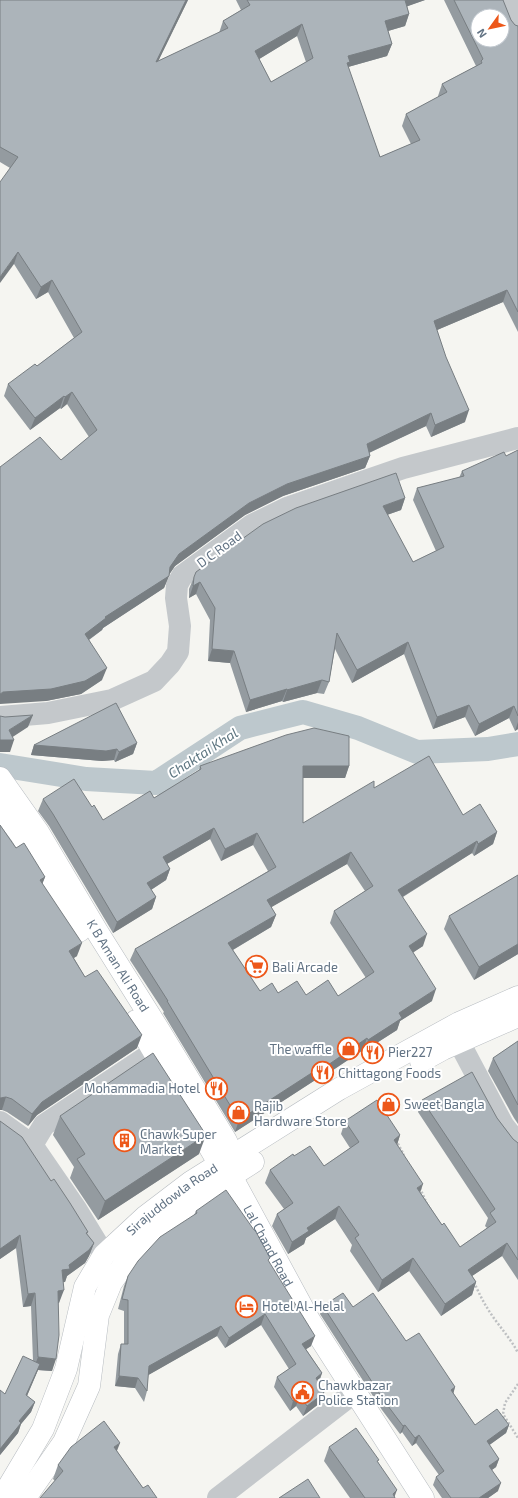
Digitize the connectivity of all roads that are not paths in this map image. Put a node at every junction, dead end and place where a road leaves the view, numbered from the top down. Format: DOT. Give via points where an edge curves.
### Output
graph roads {
  1 [pos="507,0"];
  2 [pos="518,27"];
  3 [pos="518,438"];
  4 [pos="0,717"];
  5 [pos="3,790"];
  6 [pos="30,834"];
  7 [pos="518,997"];
  8 [pos="518,1016"];
  9 [pos="459,1042"];
  10 [pos="154,1052"];
  11 [pos="0,1122"];
  12 [pos="518,1144"];
  13 [pos="32,1145"];
  14 [pos="228,1166"];
  15 [pos="104,1254"];
  16 [pos="125,1263"];
  17 [pos="354,1392"];
  18 [pos="2,1498"];
  19 [pos="25,1498"];
  20 [pos="218,1498"];
  21 [pos="423,1498"];
  1 -- 2 [label="street"];
  3 -- 4 [label="street, D C Road" via="403,468 287,508 252,525 182,576 177,585 176,598 180,626 178,652 154,681 112,700 48,713"];
  5 -- 6 [label="main road, K B Aman Ali Road"];
  6 -- 10 [label="main road, K B Aman Ali Road" via="81,934"];
  6 -- 14 [label="main road, K B Aman Ali Road" via="98,933 226,1140"];
  7 -- 14 [label="main road, Sirajuddowla Road" via="459,1023 339,1089"];
  8 -- 9 [label="main road, Sirajuddowla Road"];
  9 -- 12 [label="street" via="503,1125"];
  9 -- 14 [label="main road, Sirajuddowla Road"];
  10 -- 13 [label="street" via="44,1125"];
  10 -- 14 [label="main road, K B Aman Ali Road"];
  11 -- 13 [label="street"];
  13 -- 15 [label="street"];
  14 -- 15 [label="main road, Sirajuddowla Road" via="191,1182 145,1217"];
  14 -- 16 [label="main road, Sirajuddowla Road" via="150,1236"];
  14 -- 17 [label="main road, Lal Chand Road" via="309,1320"];
  15 -- 16 [label="street"];
  15 -- 18 [label="main road, Sirajuddowla Road" via="85,1287 66,1369 43,1429"];
  16 -- 19 [label="main road, Sirajuddowla Road" via="111,1283 98,1315 89,1386 64,1442"];
  17 -- 20 [label="street"];
  17 -- 21 [label="main road, Lal Chand Road"];
}
